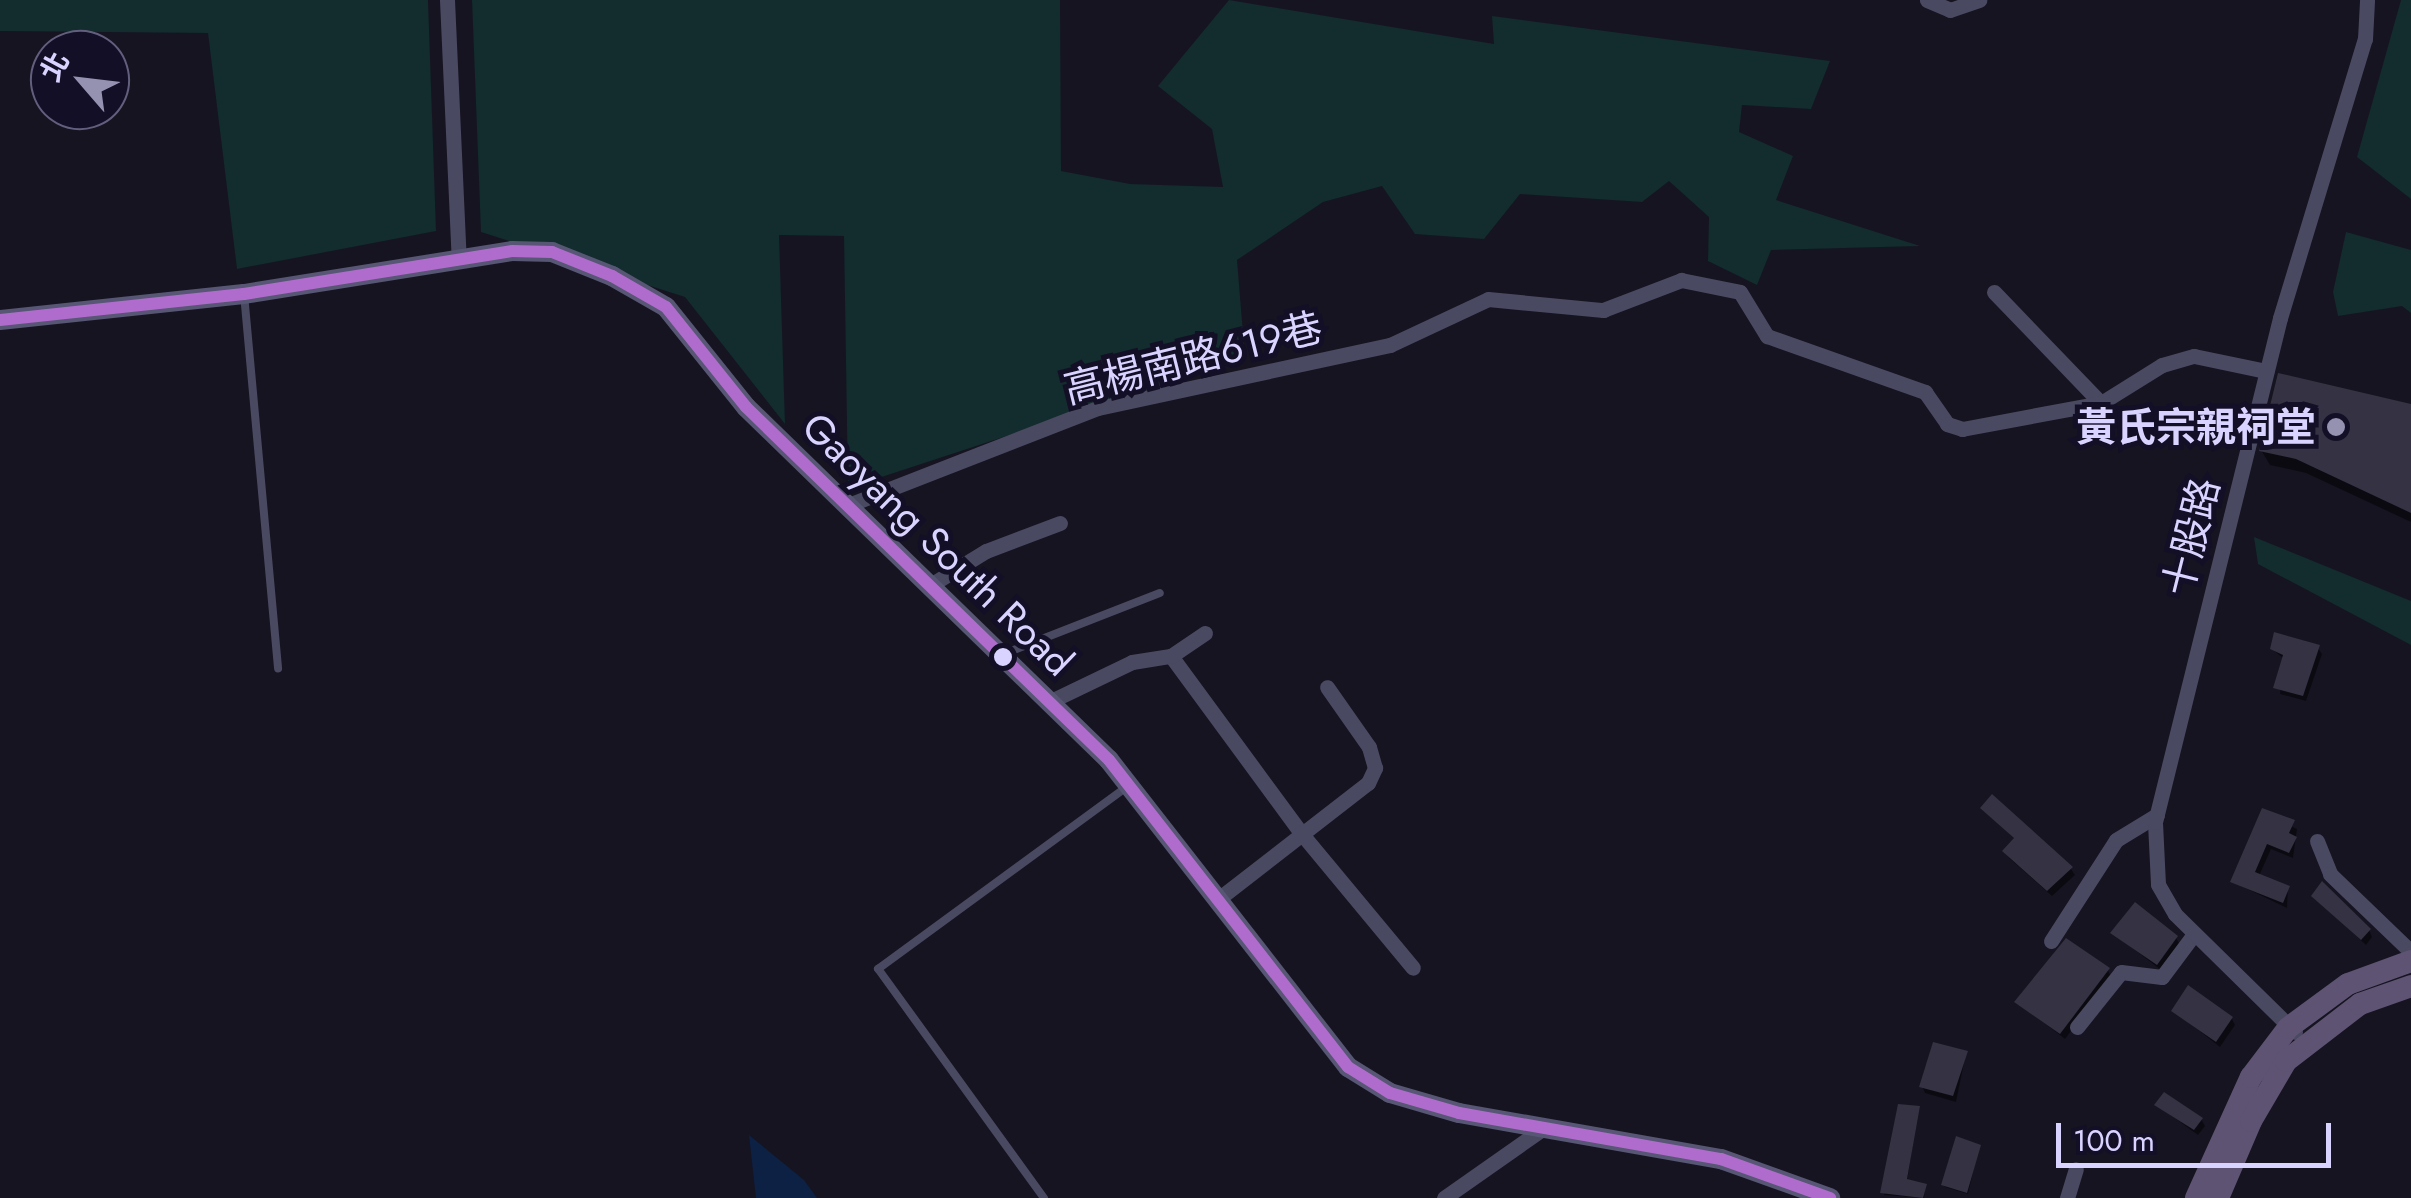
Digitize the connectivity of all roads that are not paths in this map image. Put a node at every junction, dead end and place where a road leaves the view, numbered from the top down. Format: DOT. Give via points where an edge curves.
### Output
graph roads {
  1 [pos="446,0"];
  2 [pos="1927,0"];
  3 [pos="1979,0"];
  4 [pos="2367,0"];
  5 [pos="459,260"];
  6 [pos="1994,292"];
  7 [pos="244,294"];
  8 [pos="0,320"];
  9 [pos="2266,371"];
  10 [pos="2100,403"];
  11 [pos="846,506"];
  12 [pos="1060,523"];
  13 [pos="929,586"];
  14 [pos="1160,592"];
  15 [pos="1204,633"];
  16 [pos="1003,654"];
  17 [pos="1171,656"];
  18 [pos="278,668"];
  19 [pos="1327,686"];
  20 [pos="1051,701"];
  21 [pos="1129,785"];
  22 [pos="2157,815"];
  23 [pos="1301,833"];
  24 [pos="2317,842"];
  25 [pos="1217,900"];
  26 [pos="2194,934"];
  27 [pos="2051,941"];
  28 [pos="2411,952"];
  29 [pos="2411,961"];
  30 [pos="1412,968"];
  31 [pos="2411,986"];
  32 [pos="2077,1027"];
  33 [pos="2298,1034"];
  34 [pos="1545,1127"];
  35 [pos="2076,1169"];
  36 [pos="1044,1198"];
  37 [pos="1444,1198"];
  38 [pos="1830,1198"];
  39 [pos="2067,1198"];
  40 [pos="2196,1198"];
  41 [pos="2218,1198"];
  1 -- 5 [label="street"];
  2 -- 3 [label="street" via="1950,10"];
  4 -- 9 [label="street, 十股路" via="2365,40"];
  5 -- 7 [label="street, Gaoyang South Road"];
  5 -- 11 [label="street, Gaoyang South Road" via="552,252 666,308 746,407"];
  6 -- 10 [label="street"];
  7 -- 8 [label="street, Gaoyang South Road"];
  7 -- 18 [label="lane"];
  9 -- 10 [label="street" via="2194,356 2162,365"];
  9 -- 22 [label="street, 十股路"];
  10 -- 11 [label="street, 高楊南路619巷" via="1962,428 1947,424 1925,392 1767,336 1740,292 1681,280 1603,310 1488,300 1390,345 1098,408"];
  11 -- 13 [label="street, Gaoyang South Road"];
  12 -- 13 [label="street" via="986,551"];
  13 -- 16 [label="street, Gaoyang South Road"];
  14 -- 16 [label="lane"];
  15 -- 17 [label="street"];
  16 -- 20 [label="street, Gaoyang South Road"];
  17 -- 20 [label="street" via="1132,662"];
  17 -- 23 [label="street"];
  19 -- 23 [label="street" via="1375,768 1368,783"];
  20 -- 21 [label="street, Gaoyang South Road"];
  21 -- 25 [label="street, Gaoyang South Road"];
  21 -- 36 [label="lane" via="878,968"];
  22 -- 26 [label="street, 十股路" via="2158,884"];
  22 -- 27 [label="street" via="2116,840"];
  23 -- 25 [label="street"];
  23 -- 30 [label="street"];
  24 -- 28 [label="street" via="2330,874"];
  25 -- 34 [label="street, Gaoyang South Road" via="1348,1068 1390,1093"];
  26 -- 32 [label="street" via="2162,977 2121,972"];
  26 -- 33 [label="street, 十股路"];
  29 -- 33 [label="main road" via="2348,984"];
  31 -- 33 [label="main road"];
  33 -- 40 [label="main road" via="2251,1076"];
  33 -- 41 [label="main road"];
  34 -- 37 [label="street"];
  34 -- 38 [label="street, Gaoyang South Road" via="1722,1159"];
  35 -- 39 [label="street"];
}
